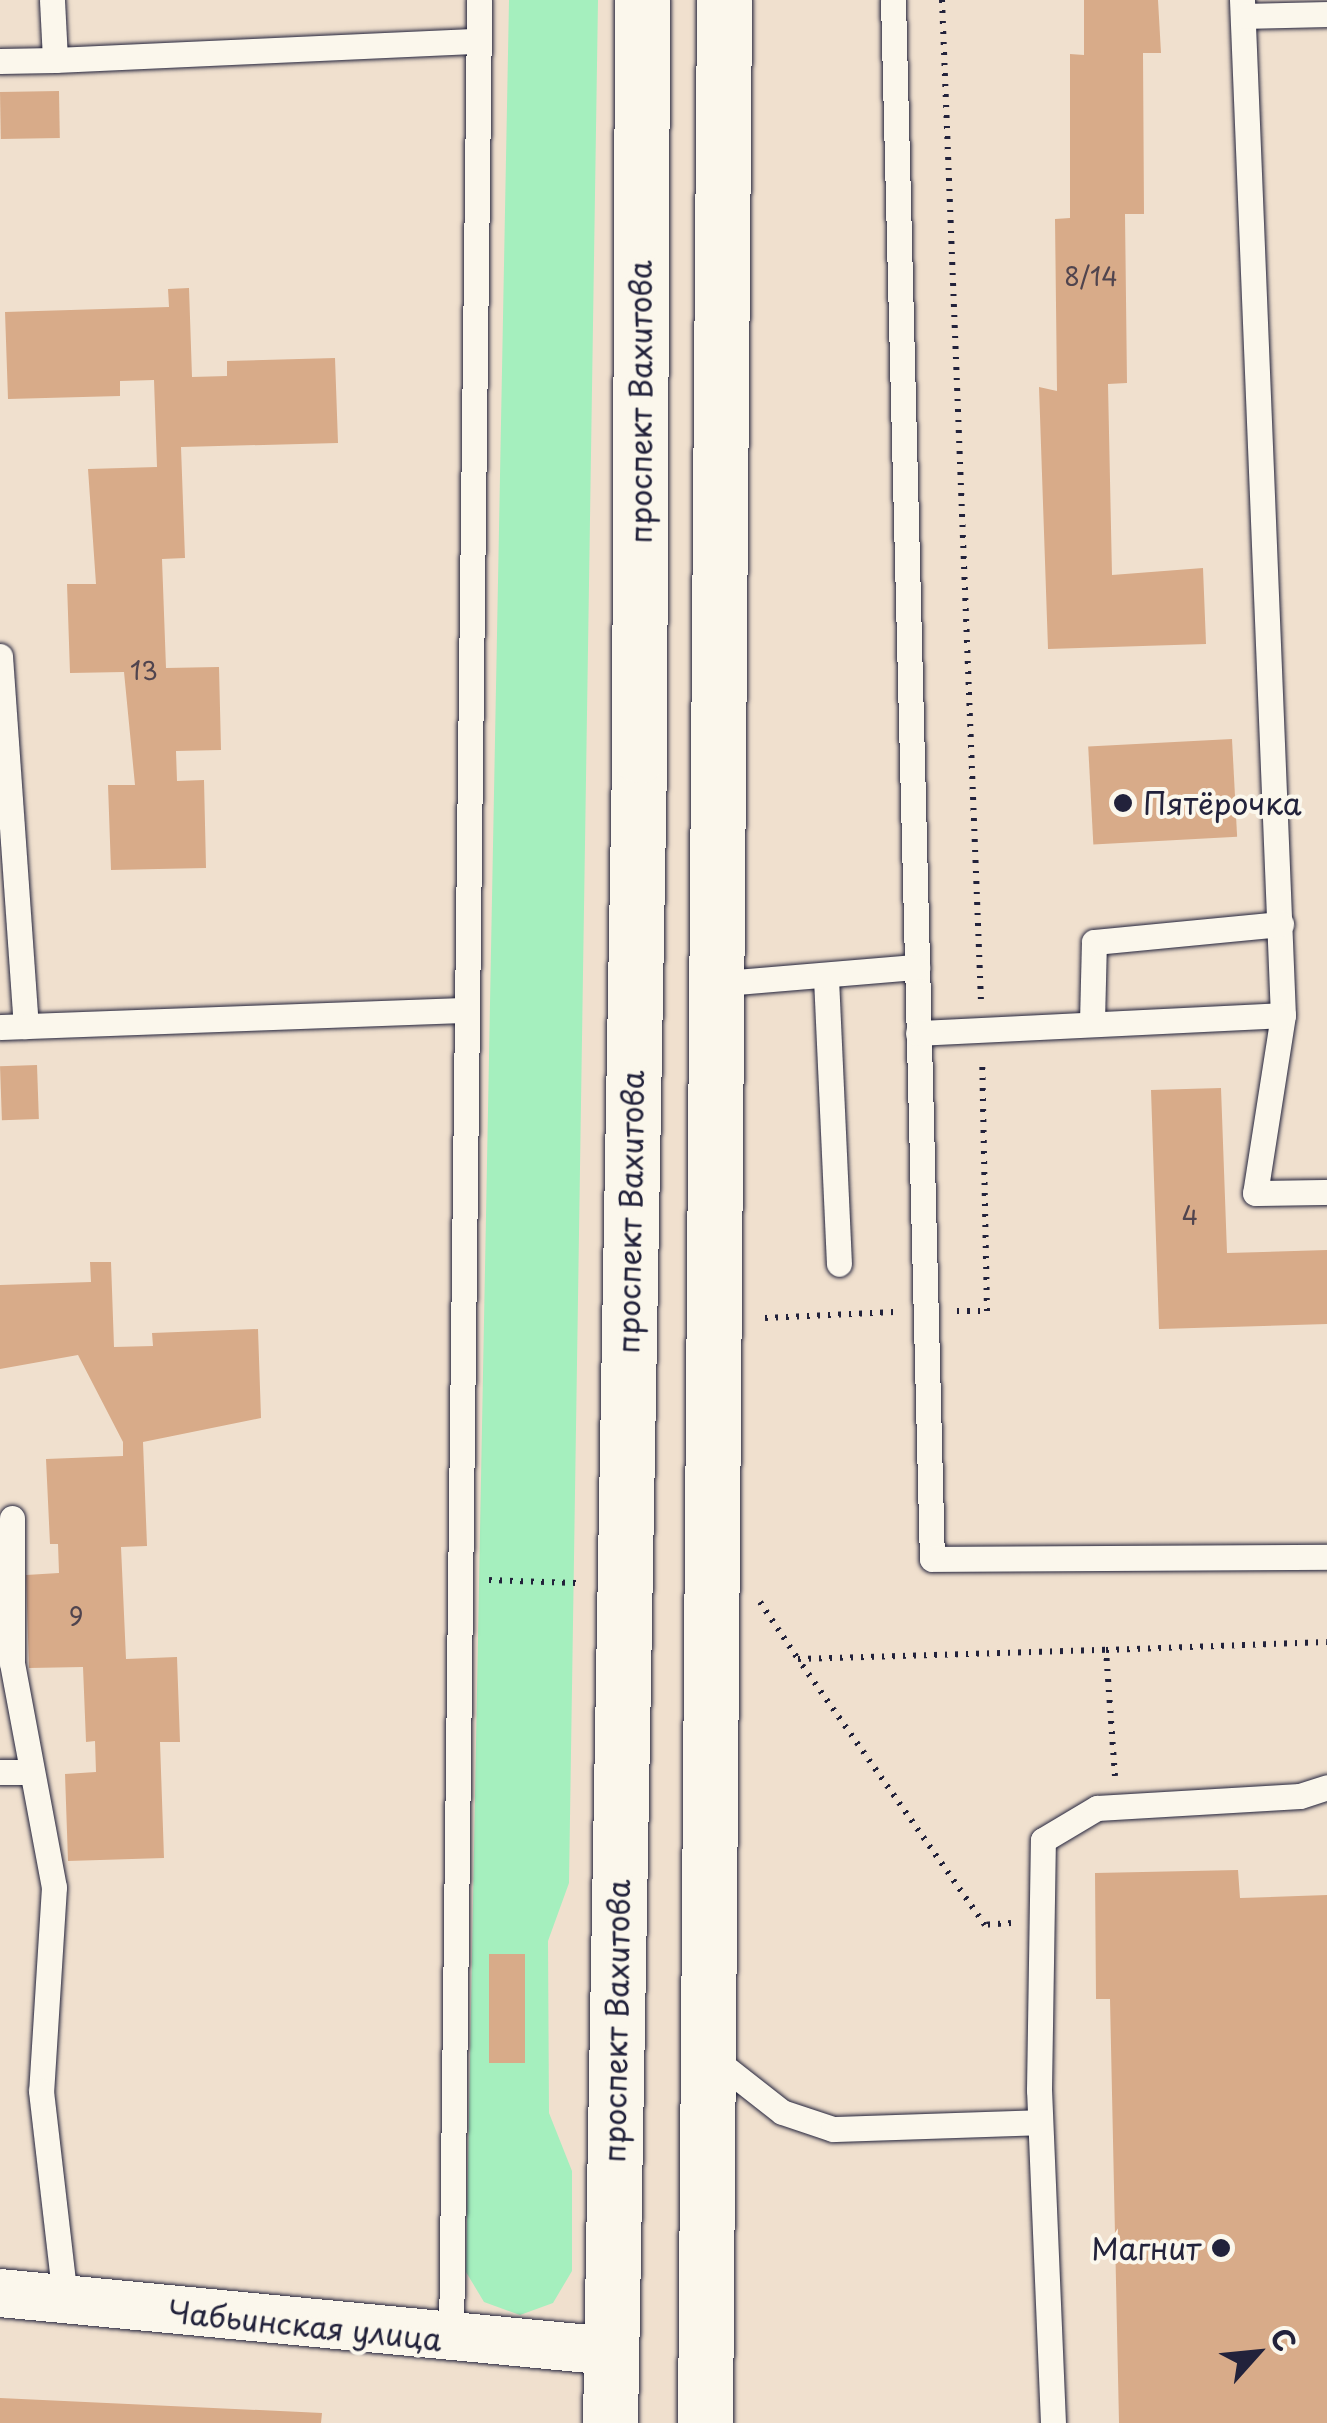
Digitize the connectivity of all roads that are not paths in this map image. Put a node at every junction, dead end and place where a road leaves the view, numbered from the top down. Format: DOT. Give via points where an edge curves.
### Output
graph roads {
  1 [pos="52,0"];
  2 [pos="479,0"];
  3 [pos="642,0"];
  4 [pos="724,0"];
  5 [pos="893,0"];
  6 [pos="1242,8"];
  7 [pos="1327,14"];
  8 [pos="480,41"];
  9 [pos="55,60"];
  10 [pos="0,61"];
  11 [pos="0,656"];
  12 [pos="7,871"];
  13 [pos="1281,924"];
  14 [pos="916,967"];
  15 [pos="826,978"];
  16 [pos="711,984"];
  17 [pos="464,1010"];
  18 [pos="1283,1015"];
  19 [pos="1092,1022"];
  20 [pos="13,1027"];
  21 [pos="918,1033"];
  22 [pos="1327,1192"];
  23 [pos="839,1264"];
  24 [pos="12,1518"];
  25 [pos="1327,1557"];
  26 [pos="0,1772"];
  27 [pos="30,1772"];
  28 [pos="1327,1788"];
  29 [pos="704,2051"];
  30 [pos="1040,2122"];
  31 [pos="0,2292"];
  32 [pos="64,2300"];
  33 [pos="451,2340"];
  34 [pos="610,2351"];
  35 [pos="610,2423"];
  36 [pos="705,2423"];
  37 [pos="1053,2423"];
  1 -- 9 [label="lane"];
  2 -- 8 [label="lane"];
  3 -- 34 [label="main road, проспект Вахитова" via="639,755"];
  4 -- 16 [label="main road"];
  5 -- 14 [label="lane"];
  6 -- 7 [label="lane"];
  6 -- 13 [label="lane"];
  8 -- 9 [label="lane"];
  8 -- 17 [label="lane"];
  9 -- 10 [label="lane"];
  11 -- 12 [label="lane"];
  12 -- 20 [label="lane"];
  13 -- 18 [label="lane"];
  13 -- 19 [label="lane" via="1094,942"];
  14 -- 15 [label="lane"];
  14 -- 21 [label="lane"];
  15 -- 16 [label="lane"];
  15 -- 23 [label="lane"];
  16 -- 29 [label="main road"];
  17 -- 20 [label="lane"];
  17 -- 33 [label="lane"];
  18 -- 19 [label="lane"];
  18 -- 22 [label="lane" via="1255,1192"];
  19 -- 21 [label="lane"];
  21 -- 25 [label="lane" via="932,1559"];
  24 -- 27 [label="lane" via="12,1663"];
  26 -- 27 [label="lane"];
  27 -- 32 [label="lane" via="54,1888 41,2092"];
  28 -- 30 [label="lane" via="1300,1796 1097,1808 1044,1840"];
  29 -- 30 [label="lane" via="782,2112 832,2128"];
  29 -- 36 [label="main road"];
  30 -- 37 [label="lane"];
  31 -- 32 [label="street, Чабьинская улица"];
  32 -- 33 [label="street, Чабьинская улица"];
  33 -- 34 [label="street, Чабьинская улица"];
  34 -- 35 [label="main road, проспект Вахитова"];
}
